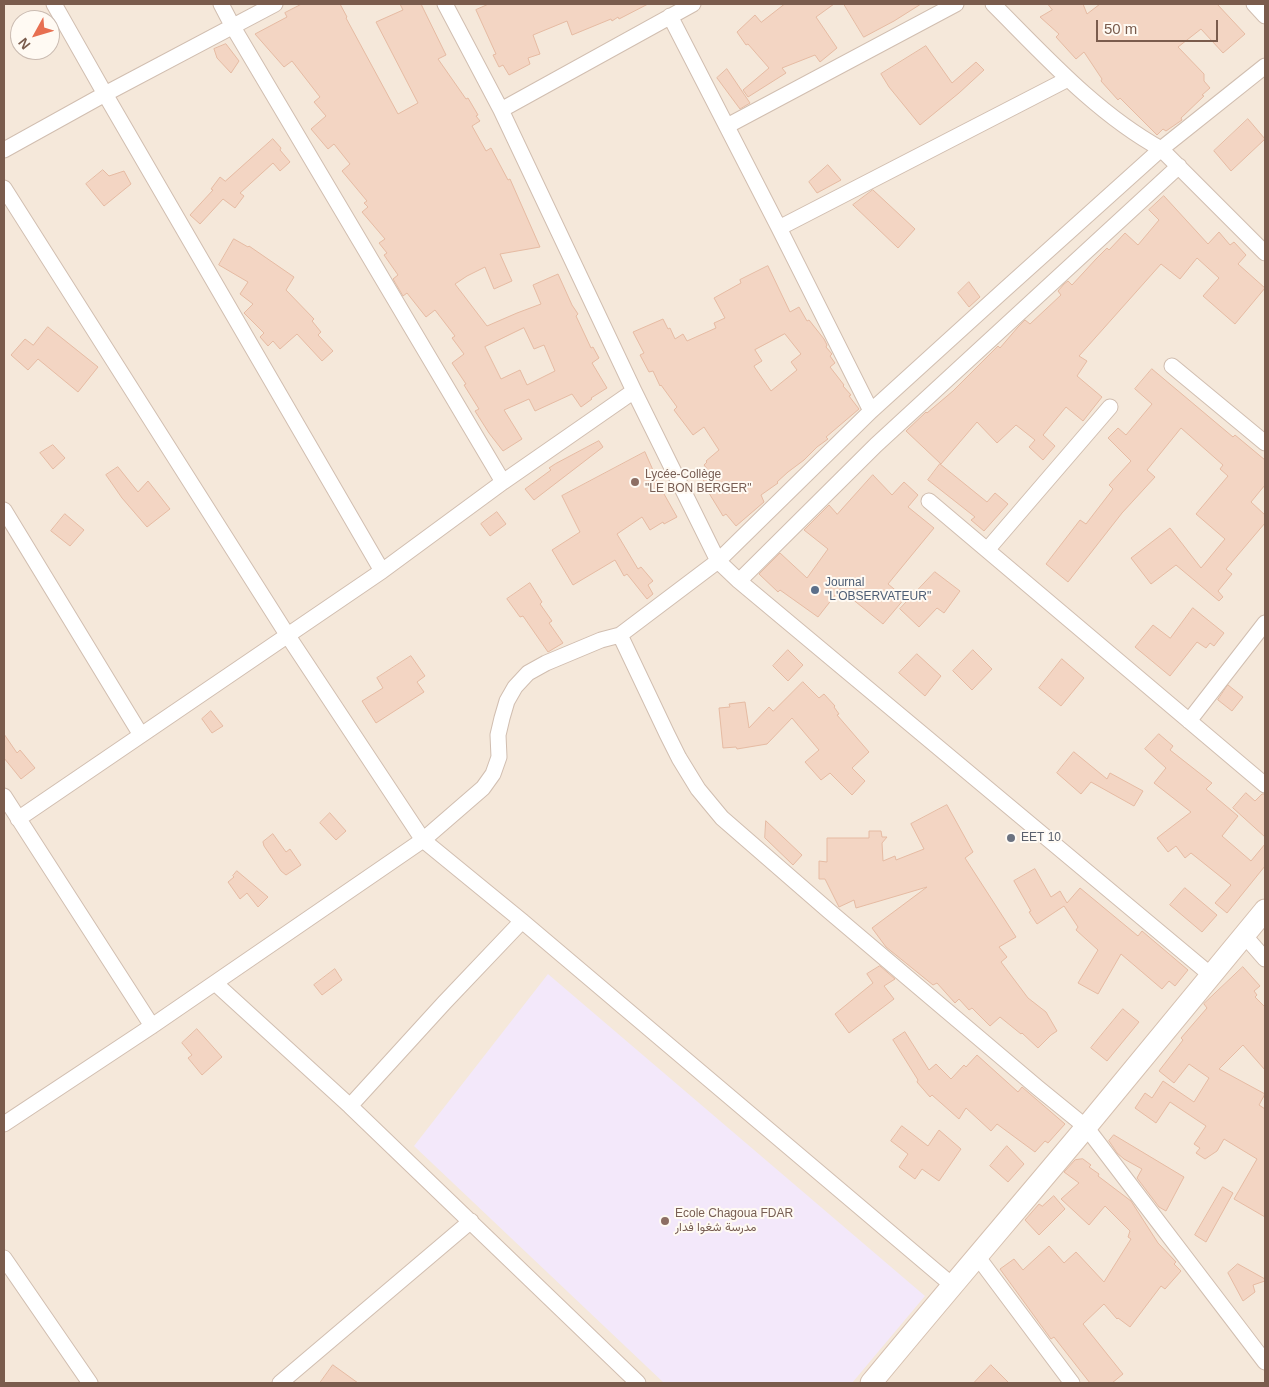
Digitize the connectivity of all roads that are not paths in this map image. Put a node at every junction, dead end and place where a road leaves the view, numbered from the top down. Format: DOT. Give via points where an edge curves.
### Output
graph roads {
  1 [pos="54,4"];
  2 [pos="221,4"];
  3 [pos="275,4"];
  4 [pos="445,4"];
  5 [pos="693,4"];
  6 [pos="956,4"];
  7 [pos="992,4"];
  8 [pos="1254,4"];
  9 [pos="670,16"];
  10 [pos="1265,16"];
  11 [pos="233,27"];
  12 [pos="1265,66"];
  13 [pos="1068,79"];
  14 [pos="104,94"];
  15 [pos="502,110"];
  16 [pos="727,126"];
  17 [pos="1162,149"];
  18 [pos="4,150"];
  19 [pos="1179,166"];
  20 [pos="4,188"];
  21 [pos="779,228"];
  22 [pos="1265,253"];
  23 [pos="1002,292"];
  24 [pos="1020,312"];
  25 [pos="1172,366"];
  26 [pos="634,391"];
  27 [pos="1110,406"];
  28 [pos="871,411"];
  29 [pos="1265,443"];
  30 [pos="503,482"];
  31 [pos="929,500"];
  32 [pos="4,510"];
  33 [pos="987,550"];
  34 [pos="718,561"];
  35 [pos="382,571"];
  36 [pos="739,581"];
  37 [pos="1265,623"];
  38 [pos="620,635"];
  39 [pos="288,636"];
  40 [pos="1189,721"];
  41 [pos="141,735"];
  42 [pos="1265,785"];
  43 [pos="4,796"];
  44 [pos="18,819"];
  45 [pos="423,840"];
  46 [pos="1265,910"];
  47 [pos="522,921"];
  48 [pos="1244,935"];
  49 [pos="1265,959"];
  50 [pos="1212,976"];
  51 [pos="216,983"];
  52 [pos="152,1026"];
  53 [pos="350,1106"];
  54 [pos="4,1124"];
  55 [pos="1086,1127"];
  56 [pos="471,1221"];
  57 [pos="977,1256"];
  58 [pos="4,1258"];
  59 [pos="952,1285"];
  60 [pos="1265,1362"];
  61 [pos="90,1383"];
  62 [pos="280,1383"];
  63 [pos="638,1383"];
  64 [pos="871,1383"];
  65 [pos="1072,1383"];
  1 -- 14 [label="street"];
  2 -- 11 [label="street"];
  3 -- 11 [label="street"];
  4 -- 15 [label="street"];
  5 -- 9 [label="street"];
  6 -- 16 [label="street"];
  7 -- 13 [label="street"];
  8 -- 10 [label="street"];
  9 -- 15 [label="street"];
  9 -- 16 [label="street"];
  11 -- 14 [label="street"];
  11 -- 30 [label="street"];
  12 -- 17 [label="street"];
  13 -- 17 [label="street" via="1122,124"];
  13 -- 21 [label="street"];
  14 -- 18 [label="street"];
  14 -- 35 [label="street"];
  15 -- 26 [label="street"];
  16 -- 21 [label="street"];
  17 -- 19 [label="street"];
  17 -- 23 [label="street"];
  19 -- 22 [label="street"];
  19 -- 24 [label="street"];
  20 -- 39 [label="street"];
  21 -- 28 [label="street"];
  23 -- 24 [label="street"];
  23 -- 28 [label="street"];
  24 -- 36 [label="street" via="876,445"];
  25 -- 29 [label="street"];
  26 -- 30 [label="street"];
  26 -- 34 [label="street"];
  27 -- 33 [label="street"];
  28 -- 34 [label="street"];
  30 -- 35 [label="street"];
  31 -- 33 [label="street"];
  32 -- 41 [label="street"];
  33 -- 40 [label="street"];
  34 -- 36 [label="street"];
  34 -- 38 [label="street"];
  35 -- 39 [label="street"];
  36 -- 50 [label="street"];
  37 -- 40 [label="street"];
  38 -- 45 [label="street" via="546,663 528,673 515,686 502,718 498,735 499,757 493,774 483,788"];
  38 -- 55 [label="street" via="679,758 698,789 722,818"];
  39 -- 41 [label="street"];
  39 -- 45 [label="street"];
  40 -- 42 [label="street"];
  41 -- 44 [label="street"];
  43 -- 44 [label="street"];
  44 -- 52 [label="street"];
  45 -- 47 [label="street"];
  45 -- 51 [label="street"];
  46 -- 48 [label="street"];
  47 -- 53 [label="street"];
  47 -- 59 [label="street"];
  48 -- 49 [label="street"];
  48 -- 50 [label="street"];
  50 -- 55 [label="street"];
  51 -- 52 [label="street"];
  51 -- 53 [label="street"];
  52 -- 54 [label="street"];
  53 -- 56 [label="street"];
  55 -- 57 [label="street"];
  55 -- 60 [label="street"];
  56 -- 62 [label="street"];
  56 -- 63 [label="street"];
  57 -- 59 [label="street"];
  57 -- 65 [label="street"];
  58 -- 61 [label="street"];
  59 -- 64 [label="street"];
}
